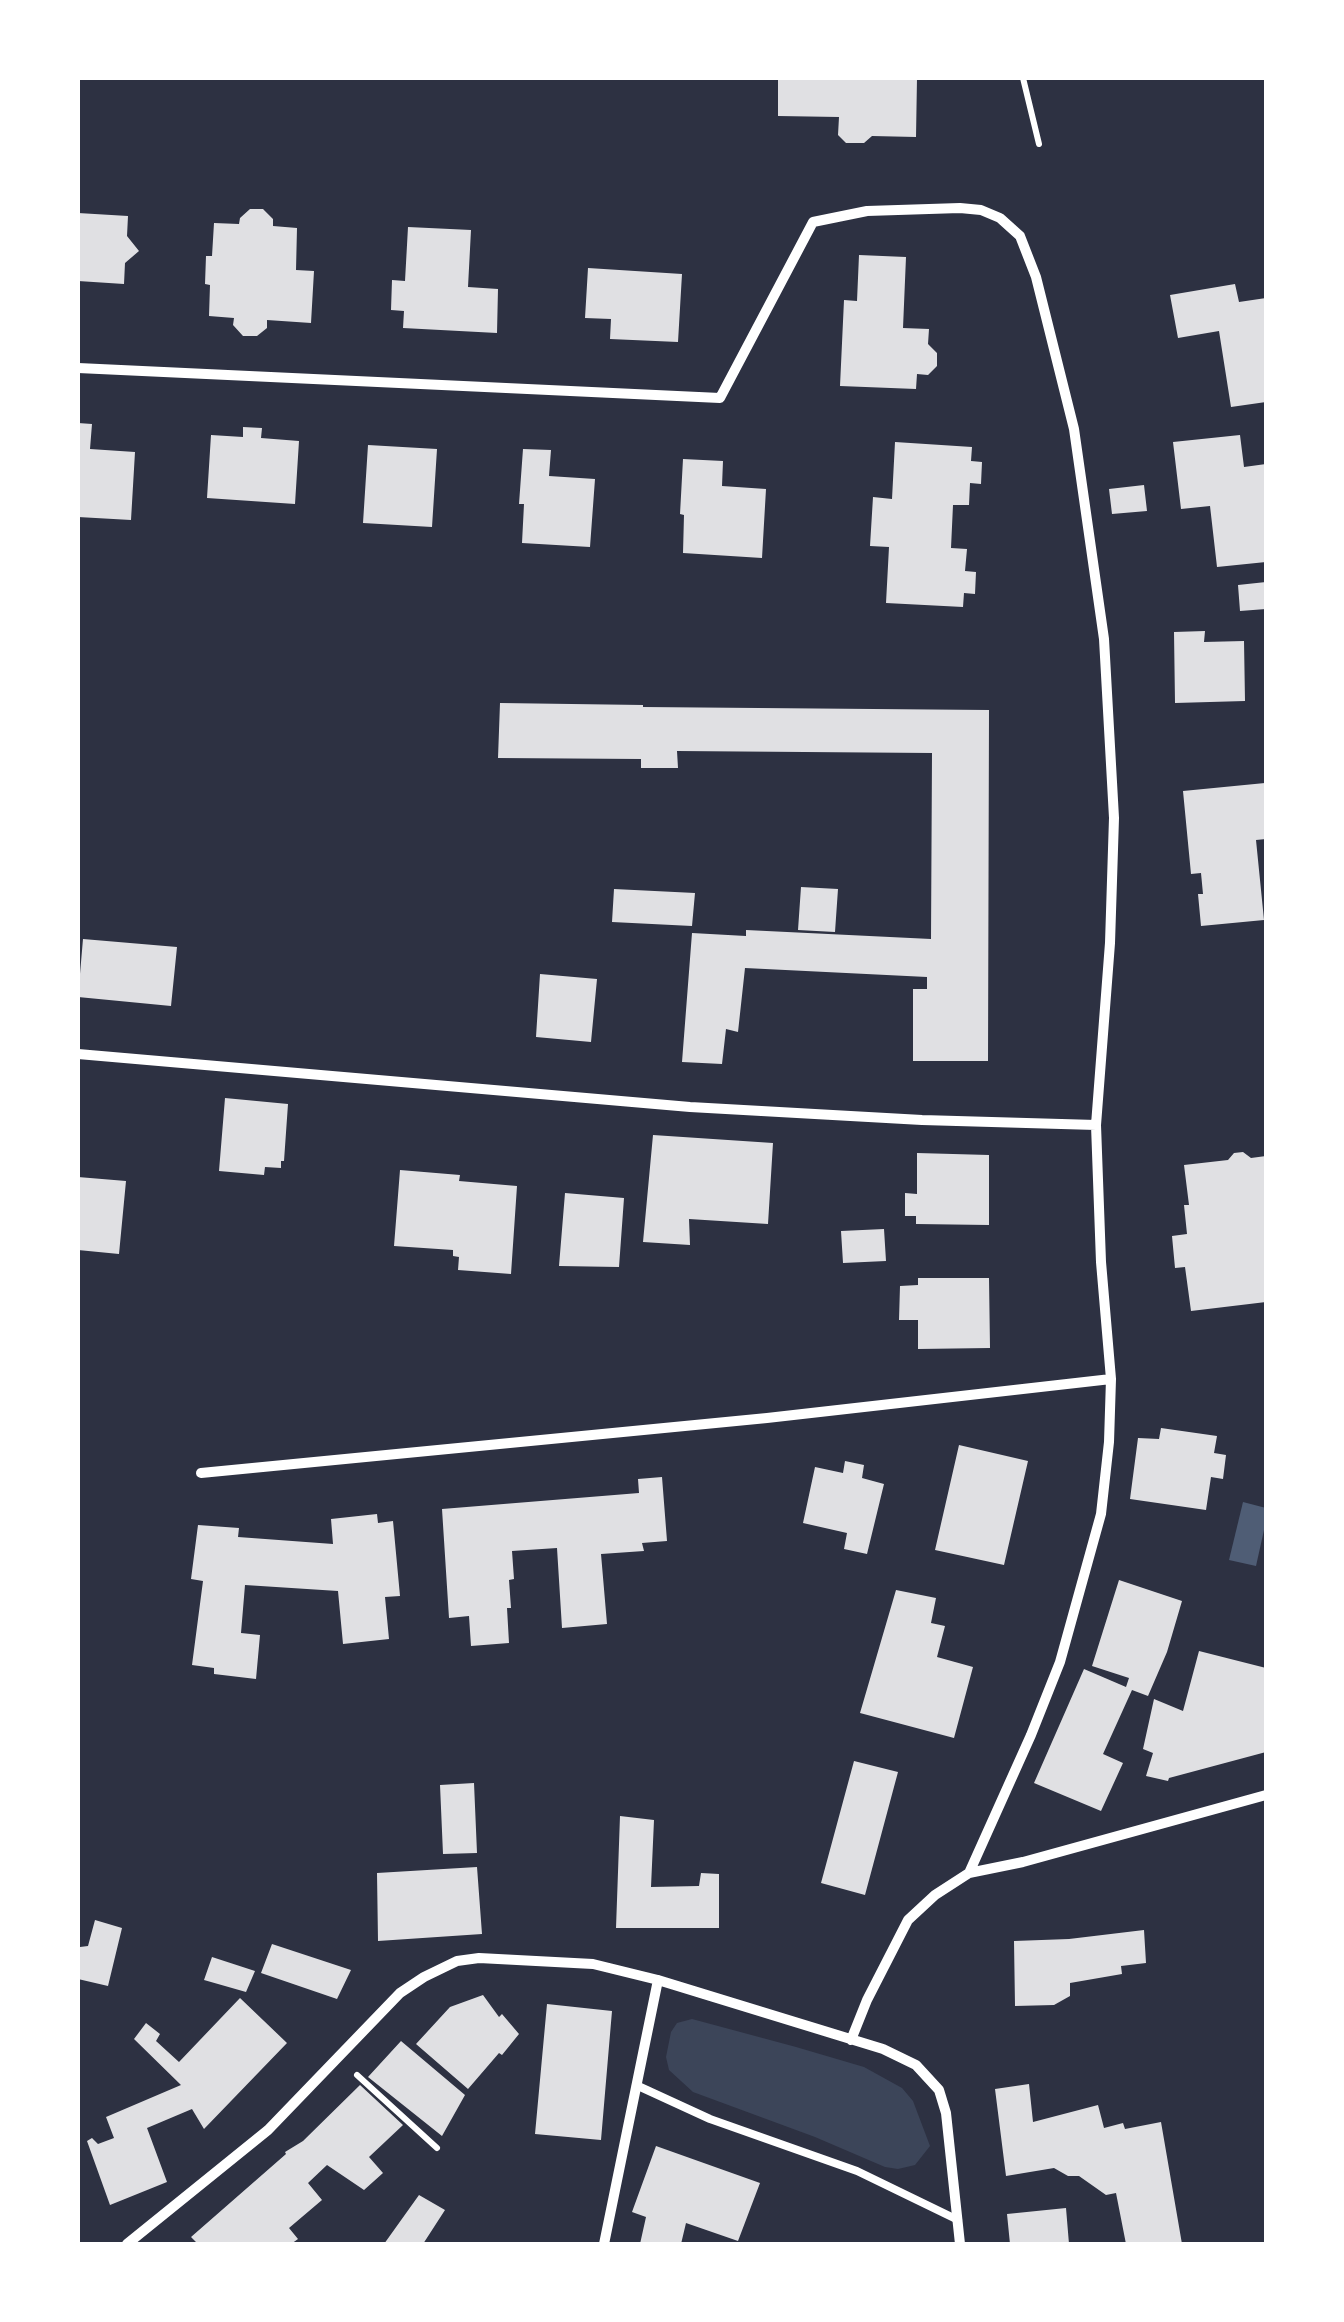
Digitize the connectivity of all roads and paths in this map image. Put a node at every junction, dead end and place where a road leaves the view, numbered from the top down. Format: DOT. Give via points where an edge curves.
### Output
graph roads {
  1 [pos="1023,79"];
  2 [pos="1038,144"];
  3 [pos="78,368"];
  4 [pos="78,1054"];
  5 [pos="1096,1125"];
  6 [pos="1111,1379"];
  7 [pos="202,1472"];
  8 [pos="1266,1794"];
  9 [pos="969,1873"];
  10 [pos="658,1980"];
  11 [pos="851,2040"];
  12 [pos="338,2057"];
  13 [pos="636,2085"];
  14 [pos="437,2148"];
  15 [pos="958,2220"];
  16 [pos="127,2244"];
  17 [pos="604,2244"];
  18 [pos="960,2244"];
  1 -- 2 [label="path"];
  3 -- 5 [label="street" via="720,398 813,222 867,211 960,208 1000,218 1020,236 1036,278 1074,429 1104,639 1114,818"];
  4 -- 5 [label="street" via="690,1107"];
  5 -- 6 [label="street"];
  6 -- 7 [label="street"];
  6 -- 9 [label="street" via="1101,1514 1084,1583 1031,1736"];
  8 -- 9 [label="street"];
  9 -- 11 [label="street" via="908,1920"];
  10 -- 11 [label="street"];
  10 -- 12 [label="street" via="593,1964 457,1961 400,1993"];
  10 -- 13 [label="street"];
  11 -- 15 [label="street" via="916,2065 939,2090"];
  12 -- 14 [label="path"];
  12 -- 16 [label="street" via="268,2130"];
  13 -- 15 [label="lane" via="857,2171"];
  13 -- 17 [label="street"];
  15 -- 18 [label="street"];
}
